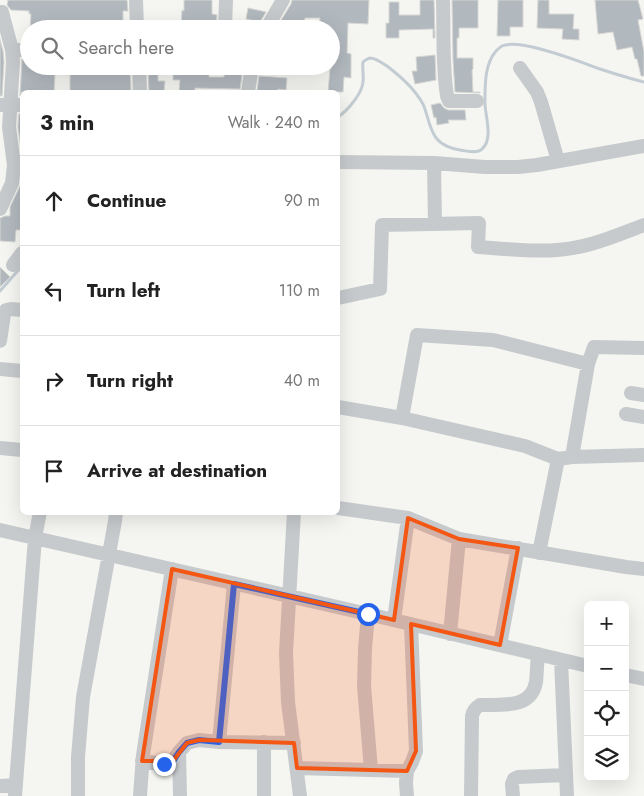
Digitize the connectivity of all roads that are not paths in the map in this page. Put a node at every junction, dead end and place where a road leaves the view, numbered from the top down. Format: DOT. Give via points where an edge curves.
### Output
graph roads {
  1 [pos="136,0"];
  2 [pos="226,0"];
  3 [pos="283,0"];
  4 [pos="444,0"];
  5 [pos="0,12"];
  6 [pos="137,20"];
  7 [pos="225,20"];
  8 [pos="271,20"];
  9 [pos="12,50"];
  10 [pos="20,50"];
  11 [pos="520,68"];
  12 [pos="139,75"];
  13 [pos="251,75"];
  14 [pos="140,90"];
  15 [pos="248,90"];
  16 [pos="477,101"];
  17 [pos="11,105"];
  18 [pos="644,146"];
  19 [pos="558,161"];
  20 [pos="340,162"];
  21 [pos="434,163"];
  22 [pos="0,209"];
  23 [pos="435,224"];
  24 [pos="644,225"];
  25 [pos="20,255"];
  26 [pos="13,265"];
  27 [pos="340,298"];
  28 [pos="20,310"];
  29 [pos="0,341"];
  30 [pos="644,348"];
  31 [pos="588,364"];
  32 [pos="0,369"];
  33 [pos="20,371"];
  34 [pos="340,407"];
  35 [pos="626,414"];
  36 [pos="644,417"];
  37 [pos="402,418"];
  38 [pos="0,448"];
  39 [pos="20,450"];
  40 [pos="644,454"];
  41 [pos="572,457"];
  42 [pos="558,459"];
  43 [pos="340,508"];
  44 [pos="39,515"];
  45 [pos="116,515"];
  46 [pos="294,515"];
  47 [pos="408,518"];
  48 [pos="0,530"];
  49 [pos="35,538"];
  50 [pos="459,539"];
  51 [pos="518,548"];
  52 [pos="539,552"];
  53 [pos="108,555"];
  54 [pos="172,569"];
  55 [pos="644,569"];
  56 [pos="234,584"];
  57 [pos="288,596"];
  58 [pos="368,614"];
  59 [pos="394,620"];
  60 [pos="411,624"];
  61 [pos="450,634"];
  62 [pos="500,645"];
  63 [pos="538,654"];
  64 [pos="561,660"];
  65 [pos="584,665"];
  66 [pos="629,675"];
  67 [pos="643,675"];
  68 [pos="219,742"];
  69 [pos="264,742"];
  70 [pos="294,743"];
  71 [pos="179,752"];
  72 [pos="142,762"];
  73 [pos="297,768"];
  74 [pos="371,770"];
  75 [pos="407,771"];
  76 [pos="566,775"];
  77 [pos="0,786"];
  78 [pos="15,791"];
  79 [pos="78,796"];
  80 [pos="140,796"];
  81 [pos="180,796"];
  82 [pos="264,796"];
  83 [pos="300,796"];
  84 [pos="407,796"];
  85 [pos="471,796"];
  86 [pos="513,796"];
  87 [pos="567,796"];
  1 -- 6 [label="street"];
  2 -- 7 [label="street"];
  3 -- 8 [label="street"];
  4 -- 16 [label="street" via="443,58 447,96 449,101"];
  5 -- 9 [label="street"];
  9 -- 10 [label="street"];
  9 -- 17 [label="street"];
  11 -- 19 [label="street" via="537,92"];
  12 -- 14 [label="street"];
  13 -- 15 [label="street"];
  17 -- 22 [label="street" via="9,127 14,174"];
  18 -- 19 [label="street"];
  19 -- 21 [label="street" via="518,167"];
  20 -- 21 [label="street"];
  21 -- 23 [label="street"];
  23 -- 24 [label="street" via="478,223 478,247 545,251 603,241"];
  23 -- 27 [label="street" via="382,225 380,289"];
  25 -- 26 [label="street"];
  28 -- 29 [label="street" via="6,310"];
  30 -- 31 [label="street" via="594,347"];
  31 -- 37 [label="street" via="494,340 417,335"];
  31 -- 41 [label="street"];
  32 -- 33 [label="street"];
  34 -- 37 [label="street"];
  35 -- 36 [label="street"];
  37 -- 42 [label="street" via="525,446"];
  38 -- 39 [label="street"];
  40 -- 41 [label="street"];
  41 -- 42 [label="street"];
  42 -- 52 [label="street"];
  43 -- 47 [label="street"];
  44 -- 49 [label="street"];
  45 -- 53 [label="street"];
  46 -- 57 [label="street"];
  47 -- 50 [label="street"];
  47 -- 59 [label="street"];
  48 -- 49 [label="street"];
  49 -- 53 [label="street"];
  49 -- 78 [label="street"];
  50 -- 51 [label="street"];
  50 -- 61 [label="street"];
  51 -- 52 [label="street"];
  51 -- 62 [label="street"];
  52 -- 55 [label="street"];
  53 -- 54 [label="street"];
  53 -- 79 [label="street" via="83,697"];
  54 -- 56 [label="street"];
  54 -- 72 [label="street"];
  56 -- 57 [label="street"];
  56 -- 68 [label="street"];
  57 -- 58 [label="street"];
  57 -- 70 [label="street" via="286,653"];
  58 -- 59 [label="street"];
  58 -- 74 [label="street" via="364,686"];
  59 -- 60 [label="street"];
  60 -- 61 [label="street"];
  60 -- 75 [label="street" via="416,752"];
  61 -- 62 [label="street"];
  62 -- 63 [label="street"];
  63 -- 64 [label="street"];
  63 -- 85 [label="street" via="536,684 526,700 518,704 480,705 473,712"];
  64 -- 65 [label="street"];
  64 -- 76 [label="street"];
  66 -- 67 [label="street"];
  68 -- 69 [label="street"];
  68 -- 71 [label="street" via="199,740 187,743"];
  69 -- 70 [label="street"];
  69 -- 82 [label="street"];
  70 -- 73 [label="street"];
  71 -- 72 [label="street" via="173,761 164,764"];
  71 -- 81 [label="street"];
  72 -- 80 [label="street"];
  73 -- 74 [label="street"];
  73 -- 83 [label="street"];
  74 -- 75 [label="street"];
  75 -- 84 [label="street"];
  76 -- 86 [label="street" via="518,778 512,784"];
  76 -- 87 [label="street"];
  77 -- 78 [label="street"];
}
